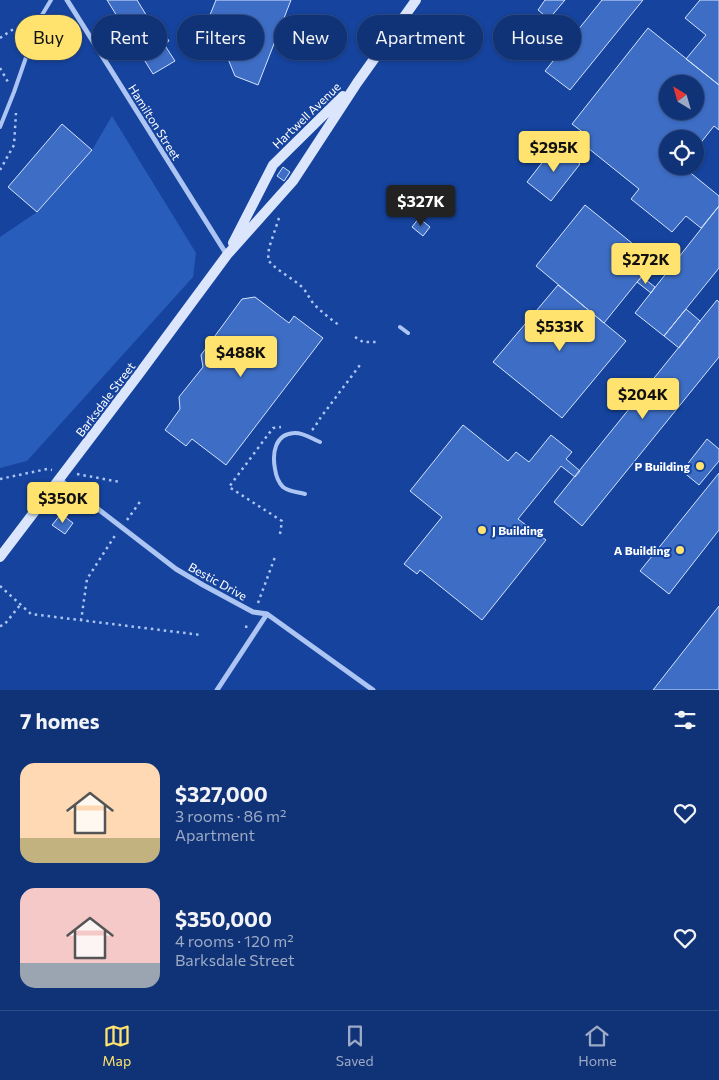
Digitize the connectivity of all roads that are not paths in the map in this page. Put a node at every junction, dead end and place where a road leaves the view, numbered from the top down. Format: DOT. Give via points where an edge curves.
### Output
graph roads {
  1 [pos="51,0"];
  2 [pos="67,0"];
  3 [pos="416,0"];
  4 [pos="357,83"];
  5 [pos="0,127"];
  6 [pos="272,165"];
  7 [pos="293,181"];
  8 [pos="227,255"];
  9 [pos="400,326"];
  10 [pos="408,333"];
  11 [pos="320,442"];
  12 [pos="59,479"];
  13 [pos="305,494"];
  14 [pos="2,551"];
  15 [pos="267,614"];
  16 [pos="216,690"];
  17 [pos="373,690"];
  1 -- 5 [label="lane" via="39,20"];
  2 -- 8 [label="street, Hamilton Street"];
  3 -- 4 [label="street, Hartwell Avenue"];
  4 -- 6 [label="street, Hartwell Avenue"];
  4 -- 7 [label="street, Hartwell Avenue"];
  6 -- 8 [label="street, Barksdale Street"];
  7 -- 8 [label="street, Barksdale Street"];
  8 -- 12 [label="street, Barksdale Street"];
  9 -- 10 [label="lane"];
  11 -- 13 [label="lane" via="297,432 287,434 276,445 274,465 281,485"];
  12 -- 14 [label="street, Barksdale Street"];
  12 -- 15 [label="street, Bestic Drive" via="176,568 253,612"];
  15 -- 16 [label="street"];
  15 -- 17 [label="street, Bestic Drive"];
}
